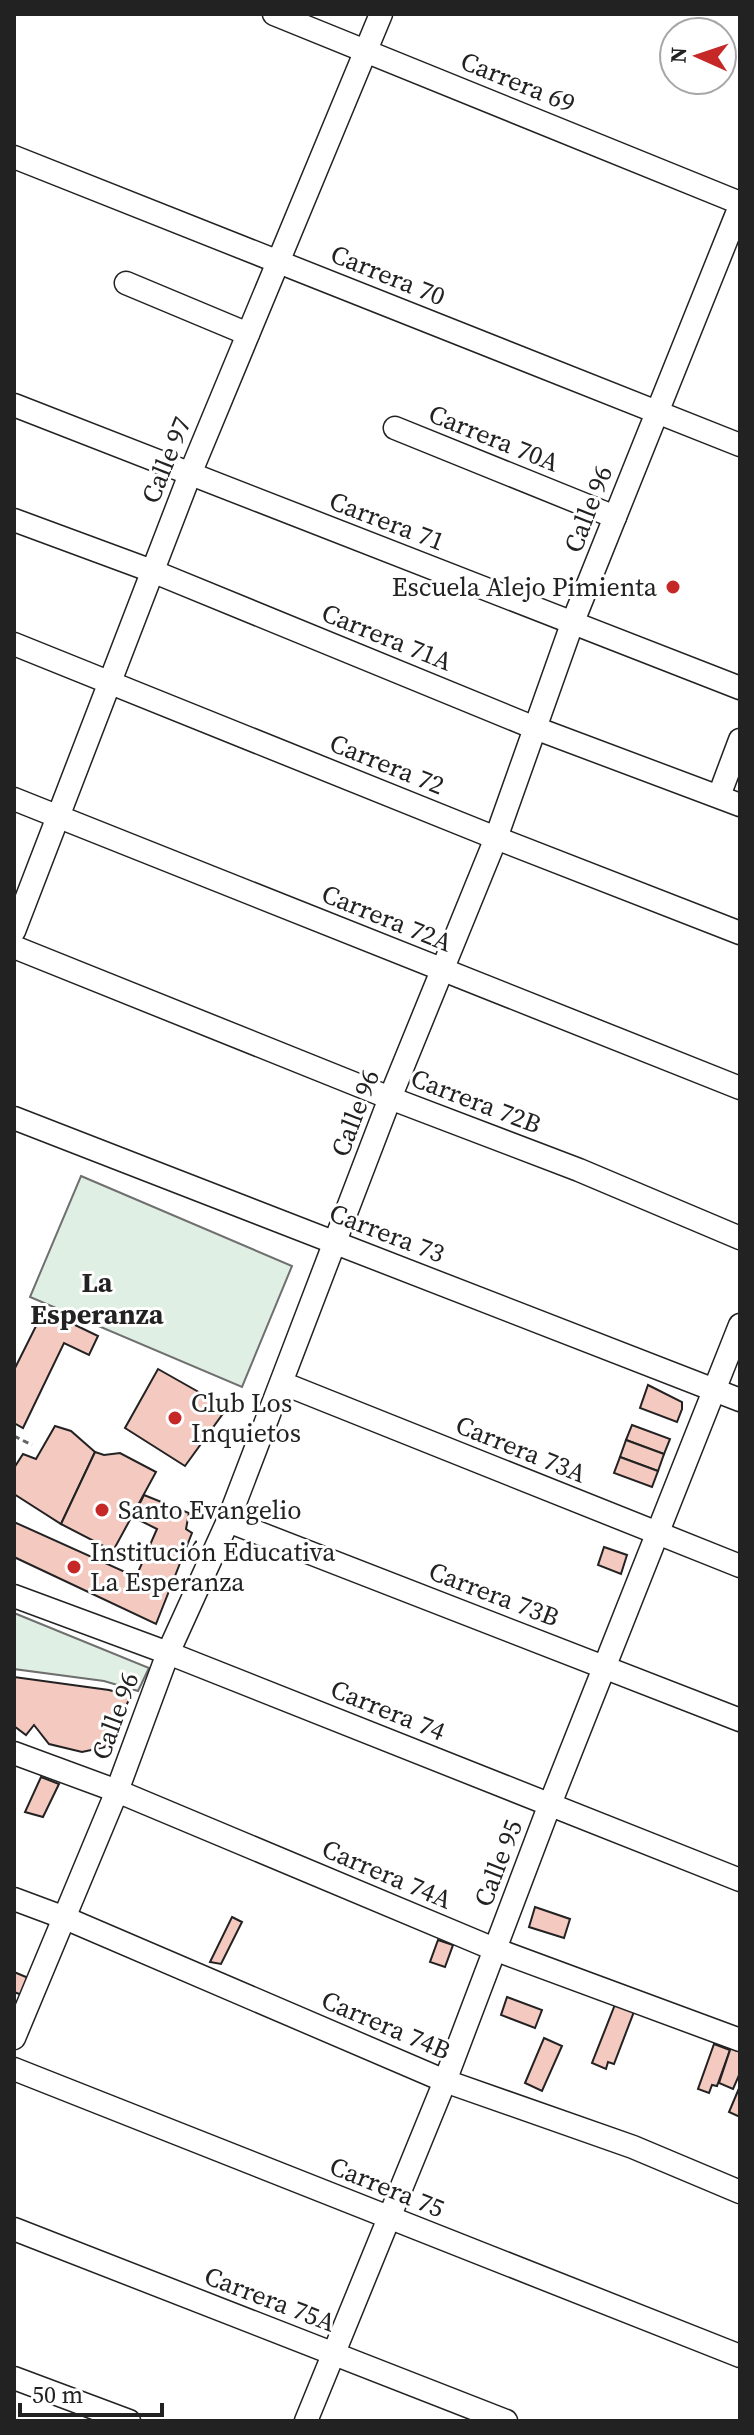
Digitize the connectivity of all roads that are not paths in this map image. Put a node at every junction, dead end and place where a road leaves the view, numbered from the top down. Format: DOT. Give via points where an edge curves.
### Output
graph roads {
  1 [pos="274,14"];
  2 [pos="381,14"];
  3 [pos="367,51"];
  4 [pos="14,157"];
  5 [pos="740,204"];
  6 [pos="278,261"];
  7 [pos="126,283"];
  8 [pos="248,334"];
  9 [pos="14,405"];
  10 [pos="655,412"];
  11 [pos="395,428"];
  12 [pos="740,445"];
  13 [pos="190,474"];
  14 [pos="615,517"];
  15 [pos="14,520"];
  16 [pos="152,571"];
  17 [pos="572,624"];
  18 [pos="14,644"];
  19 [pos="109,682"];
  20 [pos="740,688"];
  21 [pos="535,728"];
  22 [pos="740,740"];
  23 [pos="719,796"];
  24 [pos="14,799"];
  25 [pos="740,805"];
  26 [pos="58,817"];
  27 [pos="496,838"];
  28 [pos="14,931"];
  29 [pos="740,933"];
  30 [pos="14,947"];
  31 [pos="443,971"];
  32 [pos="740,1088"];
  33 [pos="390,1098"];
  34 [pos="14,1118"];
  35 [pos="740,1238"];
  36 [pos="335,1242"];
  37 [pos="740,1325"];
  38 [pos="282,1383"];
  39 [pos="714,1390"];
  40 [pos="740,1400"];
  41 [pos="228,1521"];
  42 [pos="659,1534"];
  43 [pos="740,1566"];
  44 [pos="14,1596"];
  45 [pos="168,1653"];
  46 [pos="606,1668"];
  47 [pos="740,1720"];
  48 [pos="14,1753"];
  49 [pos="117,1791"];
  50 [pos="550,1804"];
  51 [pos="740,1880"];
  52 [pos="14,1899"];
  53 [pos="65,1918"];
  54 [pos="494,1949"];
  55 [pos="14,2038"];
  56 [pos="740,2040"];
  57 [pos="14,2069"];
  58 [pos="445,2081"];
  59 [pos="740,2192"];
  60 [pos="390,2219"];
  61 [pos="14,2229"];
  62 [pos="332,2353"];
  63 [pos="740,2356"];
  64 [pos="14,2378"];
  65 [pos="129,2421"];
  66 [pos="306,2421"];
  67 [pos="506,2421"];
  1 -- 3 [label="street, Carrera 69"];
  2 -- 3 [label="street, Calle 97"];
  3 -- 5 [label="street, Carrera 69"];
  3 -- 6 [label="street, Calle 97"];
  4 -- 6 [label="street, Carrera 70"];
  5 -- 10 [label="street, Calle 96"];
  6 -- 8 [label="street, Calle 97"];
  6 -- 10 [label="street, Carrera 70"];
  7 -- 8 [label="street"];
  8 -- 13 [label="street, Calle 97"];
  9 -- 13 [label="street, Carrera 71"];
  10 -- 12 [label="street, Carrera 70"];
  10 -- 14 [label="street, Calle 96"];
  11 -- 14 [label="street, Carrera 70A"];
  13 -- 16 [label="street, Calle 97"];
  13 -- 17 [label="street, Carrera 71"];
  14 -- 17 [label="street, Calle 96"];
  15 -- 16 [label="street, Carrera 71A"];
  16 -- 19 [label="street, Calle 97"];
  16 -- 21 [label="street, Carrera 71A"];
  17 -- 20 [label="street, Carrera 71"];
  17 -- 21 [label="street, Calle 96"];
  18 -- 19 [label="street, Carrera 72"];
  19 -- 26 [label="street, Calle 97"];
  19 -- 27 [label="street, Carrera 72"];
  21 -- 23 [label="street, Carrera 71A"];
  21 -- 27 [label="street, Calle 96"];
  22 -- 23 [label="street"];
  23 -- 25 [label="street, Carrera 71A"];
  24 -- 26 [label="street, Carrera 72A"];
  26 -- 28 [label="street, Calle 97"];
  26 -- 31 [label="street, Carrera 72A"];
  27 -- 29 [label="street, Carrera 72"];
  27 -- 31 [label="street, Calle 96"];
  30 -- 33 [label="street, Carrera 72B"];
  31 -- 32 [label="street, Carrera 72A"];
  31 -- 33 [label="street, Calle 96"];
  33 -- 35 [label="street, Carrera 72B"];
  33 -- 36 [label="street, Calle 96"];
  34 -- 36 [label="street, Carrera 73"];
  36 -- 38 [label="street, Calle 96"];
  36 -- 39 [label="street, Carrera 73"];
  37 -- 39 [label="street, Calle 95"];
  38 -- 41 [label="street, Calle 96"];
  38 -- 42 [label="street, Carrera 73A"];
  39 -- 40 [label="street, Carrera 73"];
  39 -- 42 [label="street, Calle 95"];
  41 -- 45 [label="street, Calle 96"];
  41 -- 46 [label="street, Carrera 73B"];
  42 -- 43 [label="street, Carrera 73A"];
  42 -- 46 [label="street, Calle 95"];
  44 -- 45 [label="street, Carrera 74"];
  45 -- 49 [label="street, Calle 96"];
  45 -- 50 [label="street, Carrera 74"];
  46 -- 47 [label="street, Carrera 73B"];
  46 -- 50 [label="street, Calle 95"];
  48 -- 49 [label="street, Carrera 74A"];
  49 -- 53 [label="street, Calle 96"];
  49 -- 54 [label="street, Carrera 74A"];
  50 -- 51 [label="street, Carrera 74"];
  50 -- 54 [label="street, Calle 95"];
  52 -- 53 [label="street, Carrera 74B"];
  53 -- 55 [label="street, Calle 96"];
  53 -- 58 [label="street, Carrera 74B"];
  54 -- 56 [label="street, Carrera 74A"];
  54 -- 58 [label="street, Calle 95"];
  57 -- 60 [label="street, Carrera 75"];
  58 -- 59 [label="street, Carrera 74B" via="633,2147"];
  58 -- 60 [label="street, Calle 95"];
  60 -- 62 [label="street, Calle 95"];
  60 -- 63 [label="street, Carrera 75"];
  61 -- 62 [label="street, Carrera 75A"];
  62 -- 66 [label="street, Calle 95"];
  62 -- 67 [label="street, Carrera 75A"];
  64 -- 65 [label="street"];
}
